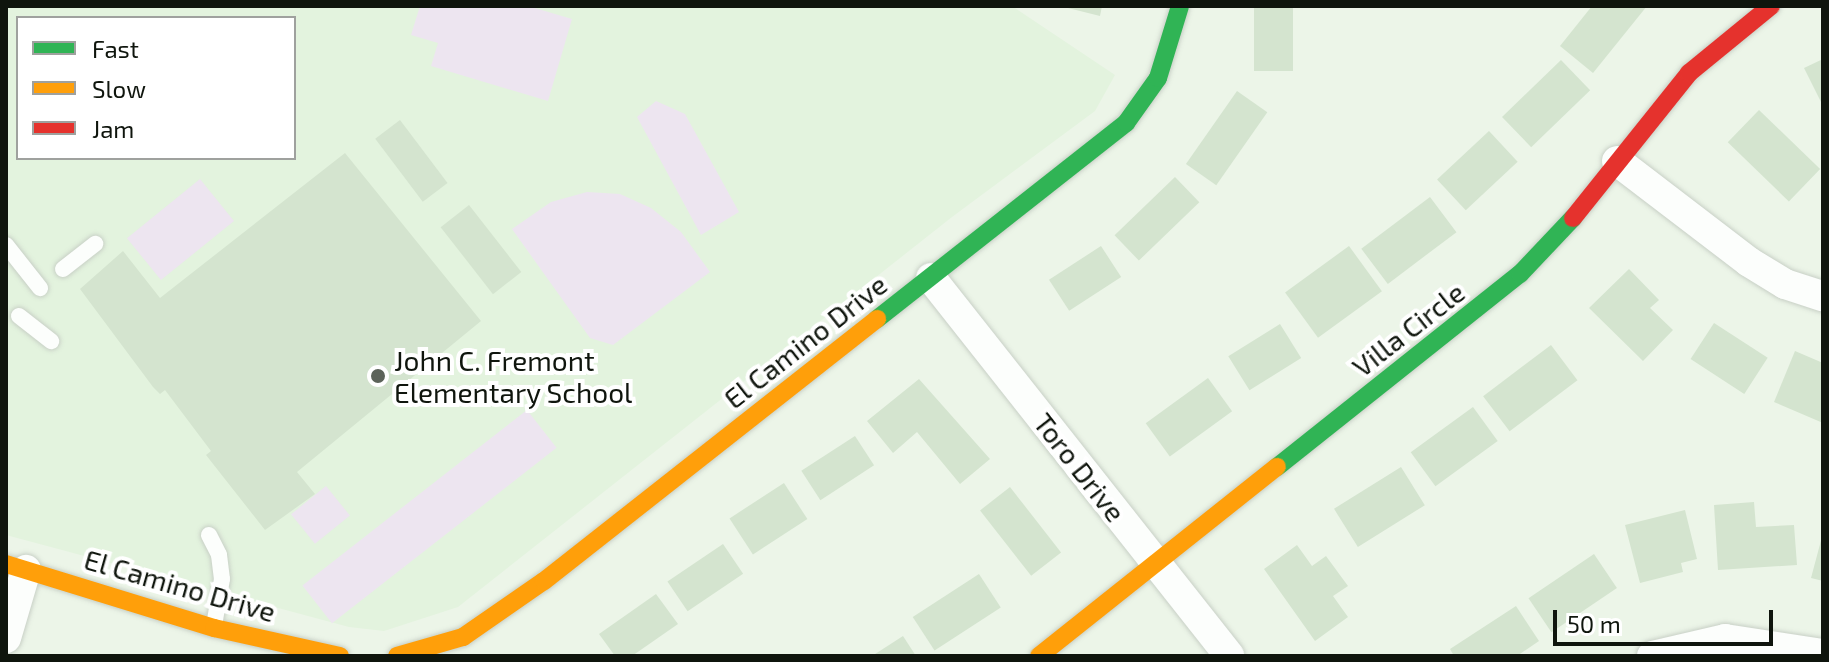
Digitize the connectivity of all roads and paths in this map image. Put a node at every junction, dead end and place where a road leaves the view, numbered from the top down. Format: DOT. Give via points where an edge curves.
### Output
graph roads {
  1 [pos="1180,6"];
  2 [pos="1771,6"];
  3 [pos="1617,161"];
  4 [pos="95,244"];
  5 [pos="6,245"];
  6 [pos="63,269"];
  7 [pos="931,278"];
  8 [pos="40,288"];
  9 [pos="1823,296"];
  10 [pos="19,316"];
  11 [pos="51,341"];
  12 [pos="209,535"];
  13 [pos="1155,563"];
  14 [pos="16,567"];
  15 [pos="214,628"];
  16 [pos="6,638"];
  17 [pos="1823,654"];
  18 [pos="340,656"];
  19 [pos="399,656"];
  20 [pos="1039,656"];
  21 [pos="1229,656"];
  22 [pos="1652,656"];
  1 -- 7 [label="street, El Camino Drive" via="1158,78 1126,123"];
  2 -- 3 [label="street, Villa Circle" via="1689,73"];
  3 -- 9 [label="street" via="1749,262 1785,284"];
  3 -- 13 [label="street, Villa Circle" via="1583,207 1509,283"];
  4 -- 6 [label="lane"];
  5 -- 8 [label="lane"];
  7 -- 13 [label="street, Toro Drive"];
  7 -- 19 [label="street, El Camino Drive" via="482,626 443,646"];
  10 -- 11 [label="lane"];
  12 -- 15 [label="lane" via="222,579"];
  13 -- 20 [label="street, Villa Circle"];
  13 -- 21 [label="street, Toro Drive"];
  14 -- 15 [label="street, El Camino Drive"];
  14 -- 16 [label="street"];
  15 -- 18 [label="street, El Camino Drive"];
  17 -- 22 [label="street" via="1725,639"];
}
